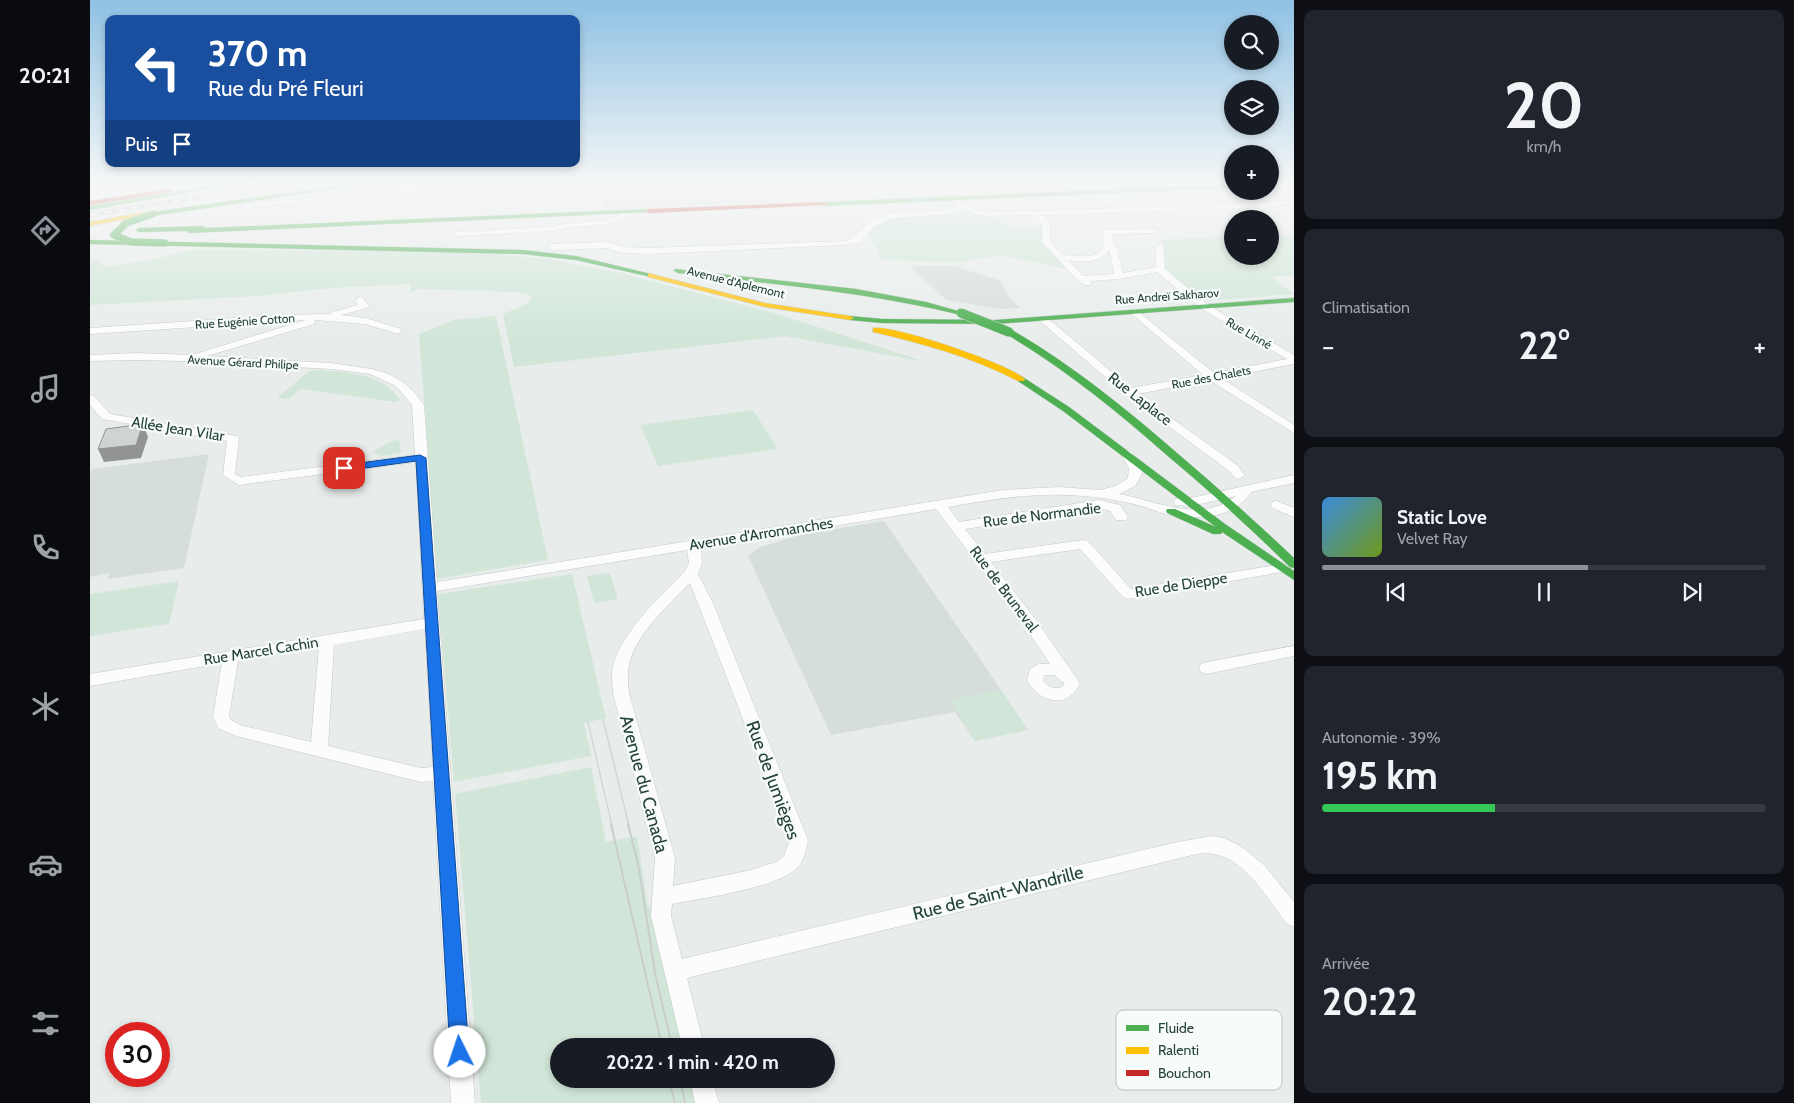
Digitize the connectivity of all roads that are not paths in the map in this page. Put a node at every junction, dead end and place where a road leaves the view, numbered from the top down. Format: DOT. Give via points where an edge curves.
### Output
graph roads {
  1 [pos="115,235"];
  2 [pos="118,235"];
  3 [pos="126,235"];
  4 [pos="170,235"];
  5 [pos="192,235"];
  6 [pos="861,235"];
  7 [pos="1046,235"];
  8 [pos="1107,235"];
  9 [pos="165,238"];
  10 [pos="1108,241"];
  11 [pos="90,242"];
  12 [pos="1160,246"];
  13 [pos="334,247"];
  14 [pos="552,247"];
  15 [pos="1061,257"];
  16 [pos="601,263"];
  17 [pos="1159,269"];
  18 [pos="1119,276"];
  19 [pos="1081,279"];
  20 [pos="1093,287"];
  21 [pos="360,300"];
  22 [pos="1294,300"];
  23 [pos="764,305"];
  24 [pos="1205,307"];
  25 [pos="1134,312"];
  26 [pos="329,317"];
  27 [pos="1043,319"];
  28 [pos="90,331"];
  29 [pos="398,331"];
  30 [pos="90,358"];
  31 [pos="187,359"];
  32 [pos="1294,360"];
  33 [pos="1212,377"];
  34 [pos="395,381"];
  35 [pos="1129,392"];
  36 [pos="90,398"];
  37 [pos="1294,430"];
  38 [pos="1127,454"];
  39 [pos="420,458"];
  40 [pos="1238,475"];
  41 [pos="1294,479"];
  42 [pos="1204,482"];
  43 [pos="1243,492"];
  44 [pos="1092,493"];
  45 [pos="1219,494"];
  46 [pos="1137,501"];
  47 [pos="1191,502"];
  48 [pos="939,504"];
  49 [pos="1277,505"];
  50 [pos="1232,506"];
  51 [pos="1172,511"];
  52 [pos="1205,512"];
  53 [pos="1294,513"];
  54 [pos="1122,518"];
  55 [pos="1246,518"];
  56 [pos="957,526"];
  57 [pos="693,545"];
  58 [pos="1247,546"];
  59 [pos="983,559"];
  60 [pos="1288,566"];
  61 [pos="691,574"];
  62 [pos="1294,576"];
  63 [pos="430,588"];
  64 [pos="432,623"];
  65 [pos="327,640"];
  66 [pos="1294,651"];
  67 [pos="231,656"];
  68 [pos="1207,668"];
  69 [pos="1066,675"];
  70 [pos="90,680"];
  71 [pos="319,750"];
  72 [pos="442,774"];
  73 [pos="662,897"];
  74 [pos="1294,918"];
  75 [pos="674,971"];
  76 [pos="691,1038"];
  77 [pos="703,1088"];
  78 [pos="463,1103"];
  79 [pos="707,1103"];
  1 -- 9 [label="main road, bridge" via="129,241"];
  2 -- 9 [label="main road"];
  3 -- 13 [label="main road, bridge" via="142,240"];
  4 -- 9 [label="main road"];
  5 -- 9 [label="main road"];
  6 -- 14 [label="street" via="858,240 846,243 649,251 623,250 608,245"];
  7 -- 15 [label="street" via="1046,242"];
  8 -- 10 [label="street"];
  9 -- 11 [label="main road"];
  9 -- 13 [label="main road" via="184,243"];
  10 -- 15 [label="street" via="1104,251 1097,256"];
  10 -- 18 [label="street"];
  12 -- 17 [label="street"];
  13 -- 16 [label="main road, Avenue d'Aplemont" via="523,252"];
  15 -- 19 [label="street"];
  16 -- 23 [label="main road, Avenue d'Aplemont"];
  16 -- 42 [label="main road, bridge" via="861,291 908,299 962,314 1009,332 1050,354 1095,387"];
  17 -- 18 [label="street"];
  17 -- 24 [label="street, Rue Linné"];
  18 -- 19 [label="street"];
  19 -- 20 [label="street"];
  21 -- 26 [label="street" via="364,306"];
  22 -- 24 [label="main road, Rue Andreï Sakharov"];
  23 -- 27 [label="main road, Avenue d'Aplemont" via="882,321 977,323"];
  23 -- 38 [label="main road" via="907,337 991,364 1044,392"];
  24 -- 25 [label="main road, Rue Andreï Sakharov"];
  24 -- 32 [label="street, Rue Linné"];
  25 -- 27 [label="main road, Rue Andreï Sakharov"];
  25 -- 33 [label="street"];
  26 -- 28 [label="street, Rue Eugénie Cotton"];
  26 -- 29 [label="street, Rue Eugénie Cotton" via="366,321"];
  26 -- 31 [label="street"];
  27 -- 35 [label="street, Rue Laplace"];
  30 -- 31 [label="street, Avenue Gérard Philipe"];
  31 -- 34 [label="street, Avenue Gérard Philipe" via="350,368 384,375"];
  32 -- 33 [label="street, Rue des Chalets"];
  33 -- 35 [label="street, Rue des Chalets"];
  33 -- 37 [label="street"];
  34 -- 39 [label="street" via="405,386 418,405"];
  35 -- 40 [label="street, Rue Laplace" via="1233,468"];
  36 -- 39 [label="street, Allée Jean Vilar" via="106,417 233,438 229,475 239,481"];
  38 -- 44 [label="street, Avenue d'Arromanches" via="1135,467 1132,480 1110,493"];
  38 -- 47 [label="main road"];
  39 -- 63 [label="street"];
  41 -- 43 [label="street"];
  42 -- 43 [label="main road"];
  42 -- 45 [label="main road"];
  43 -- 45 [label="street"];
  43 -- 50 [label="street"];
  43 -- 55 [label="street"];
  44 -- 46 [label="street, Avenue d'Arromanches"];
  44 -- 48 [label="street, Avenue d'Arromanches" via="1029,491"];
  45 -- 47 [label="street, Avenue d'Arromanches"];
  45 -- 50 [label="main road"];
  46 -- 47 [label="street, Avenue d'Arromanches"];
  46 -- 51 [label="street, Avenue d'Arromanches"];
  47 -- 52 [label="main road"];
  48 -- 56 [label="street, Rue de Bruneval"];
  48 -- 57 [label="street, Avenue d'Arromanches"];
  49 -- 53 [label="street"];
  50 -- 52 [label="street, Avenue d'Arromanches"];
  50 -- 55 [label="main road"];
  51 -- 52 [label="street, Avenue d'Arromanches"];
  51 -- 58 [label="main road"];
  52 -- 58 [label="main road"];
  54 -- 56 [label="street, Rue de Normandie" via="1115,508 1099,504"];
  55 -- 60 [label="main road"];
  56 -- 59 [label="street, Rue de Bruneval"];
  57 -- 61 [label="street" via="697,558"];
  57 -- 63 [label="street, Avenue d'Arromanches"];
  58 -- 60 [label="main road"];
  59 -- 60 [label="street, Rue de Dieppe" via="1083,544 1128,594"];
  59 -- 69 [label="street, Rue de Bruneval"];
  60 -- 62 [label="main road"];
  61 -- 73 [label="street, Avenue du Canada" via="638,634 622,662 619,677 665,858"];
  61 -- 73 [label="street, Rue de Jumièges" via="799,840 791,862 779,869 748,879"];
  63 -- 64 [label="street"];
  64 -- 65 [label="street, Rue Marcel Cachin"];
  64 -- 72 [label="street"];
  65 -- 67 [label="street, Rue Marcel Cachin"];
  65 -- 71 [label="street"];
  66 -- 68 [label="street"];
  67 -- 70 [label="street, Rue Marcel Cachin"];
  67 -- 71 [label="street" via="221,716 224,724 236,730"];
  71 -- 72 [label="street" via="421,774"];
  72 -- 78 [label="street"];
  73 -- 75 [label="street, Avenue du Canada" via="661,916"];
  74 -- 75 [label="street, Rue de Saint-Wandrille" via="1240,854 1212,844"];
  75 -- 76 [label="street, Avenue du Canada"];
  77 -- 79 [label="street"];
}
